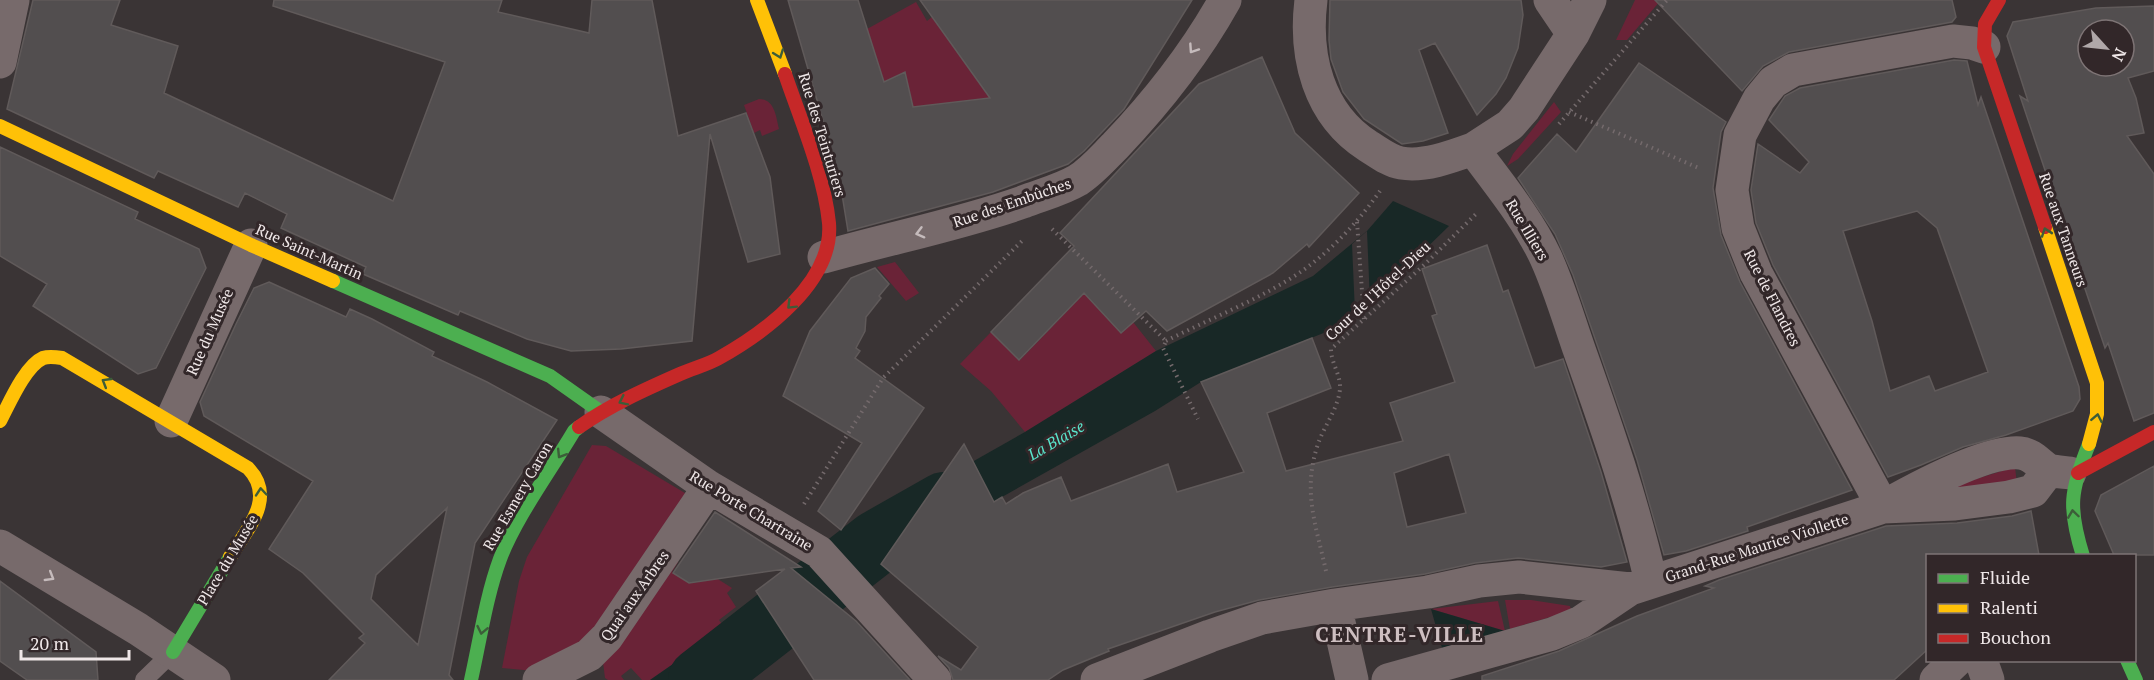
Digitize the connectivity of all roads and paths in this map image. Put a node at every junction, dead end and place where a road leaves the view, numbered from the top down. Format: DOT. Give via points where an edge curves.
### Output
graph roads {
  1 [pos="13,0"];
  2 [pos="757,0"];
  3 [pos="1225,0"];
  4 [pos="1311,0"];
  5 [pos="1550,0"];
  6 [pos="1590,0"];
  7 [pos="1667,0"];
  8 [pos="1999,0"];
  9 [pos="1573,34"];
  10 [pos="1984,47"];
  11 [pos="0,62"];
  12 [pos="1569,112"];
  13 [pos="0,126"];
  14 [pos="1554,129"];
  15 [pos="1473,149"];
  16 [pos="1399,163"];
  17 [pos="1733,183"];
  18 [pos="1501,189"];
  19 [pos="1037,210"];
  20 [pos="1357,221"];
  21 [pos="251,244"];
  22 [pos="824,257"];
  23 [pos="1365,320"];
  24 [pos="1166,341"];
  25 [pos="600,412"];
  26 [pos="1198,418"];
  27 [pos="0,421"];
  28 [pos="171,421"];
  29 [pos="2154,432"];
  30 [pos="2064,471"];
  31 [pos="709,487"];
  32 [pos="1883,507"];
  33 [pos="786,533"];
  34 [pos="0,546"];
  35 [pos="2082,554"];
  36 [pos="1640,586"];
  37 [pos="1335,605"];
  38 [pos="173,652"];
  39 [pos="1955,662"];
  40 [pos="1982,662"];
  41 [pos="2128,662"];
  42 [pos="144,680"];
  43 [pos="214,680"];
  44 [pos="471,680"];
  45 [pos="539,680"];
  46 [pos="936,680"];
  47 [pos="1097,680"];
  48 [pos="1352,680"];
  49 [pos="1388,680"];
  50 [pos="1936,680"];
  51 [pos="1988,680"];
  52 [pos="2136,680"];
  1 -- 11 [label="street"];
  2 -- 22 [label="street, Rue des Teinturiers, one-way" via="821,182 829,225"];
  3 -- 19 [label="street, Rue des Embûches, one-way" via="1171,79 1128,132 1092,169"];
  4 -- 16 [label="street" via="1312,64 1328,105 1351,134"];
  5 -- 9 [label="street"];
  6 -- 9 [label="street"];
  7 -- 12 [label="path"];
  8 -- 10 [label="street, Rue aux Tanneurs" via="1985,24"];
  9 -- 15 [label="street" via="1524,109 1510,125"];
  10 -- 17 [label="street, Rue de Flandres" via="1953,41 1793,70 1773,82 1759,99 1740,135"];
  30 -- 10 [label="street, Rue aux Tanneurs, one-way" via="2097,419 2097,383"];
  12 -- 14 [label="path"];
  12 -- 17 [label="path"];
  13 -- 21 [label="street, Rue Saint-Martin"];
  15 -- 16 [label="street" via="1451,157"];
  15 -- 18 [label="street, Rue Illiers"];
  16 -- 20 [label="path"];
  17 -- 32 [label="street, Rue de Flandres" via="1739,230 1756,273"];
  18 -- 23 [label="path, Cour de l'Hôtel-Dieu"];
  18 -- 36 [label="street, Rue Illiers" via="1545,257 1621,467"];
  19 -- 22 [label="street, Rue des Embûches, one-way" via="935,229"];
  19 -- 24 [label="path"];
  19 -- 33 [label="path" via="883,378"];
  20 -- 23 [label="path"];
  20 -- 24 [label="path" via="1302,271"];
  21 -- 25 [label="street, Rue Saint-Martin" via="550,376"];
  21 -- 28 [label="street, Rue du Musée"];
  22 -- 25 [label="street, Rue des Teinturiers, one-way" via="800,296 757,335 717,359"];
  23 -- 37 [label="path, Cour de l'Hôtel-Dieu" via="1331,349 1339,377 1339,397 1319,439 1309,477 1310,500"];
  24 -- 26 [label="path" via="1163,348"];
  25 -- 31 [label="street, Rue Porte Chartraine"];
  25 -- 44 [label="street, Rue Esmery Caron, one-way" via="574,431 508,540 492,584"];
  28 -- 27 [label="street, Place du Musée, one-way" via="72,362 53,357 44,358 29,371"];
  38 -- 28 [label="street, Place du Musée, one-way" via="258,511 262,493 260,483 248,468"];
  29 -- 30 [label="street"];
  30 -- 32 [label="street, Grand-Rue Maurice Viollette" via="2033,491 2009,497"];
  30 -- 32 [label="street, Grand-Rue Maurice Viollette" via="2031,456 2003,454 1947,474"];
  35 -- 30 [label="street, Rue aux Tanneurs, one-way"];
  31 -- 33 [label="street, Rue Porte Chartraine"];
  31 -- 45 [label="street, Quai aux Arbres" via="600,646"];
  32 -- 36 [label="street, Grand-Rue Maurice Viollette"];
  33 -- 46 [label="street, Rue Porte Chartraine" via="819,552"];
  34 -- 38 [label="street, one-way"];
  36 -- 37 [label="street, Grand-Rue Maurice Viollette" via="1510,577"];
  36 -- 49 [label="street, Grand-Rue Maurice Viollette" via="1581,622 1552,634"];
  37 -- 47 [label="street, Grand-Rue Maurice Viollette" via="1262,618"];
  37 -- 48 [label="street"];
  38 -- 42 [label="lane"];
  38 -- 43 [label="street"];
  39 -- 50 [label="street"];
  40 -- 51 [label="street"];
  41 -- 52 [label="street"];
}
